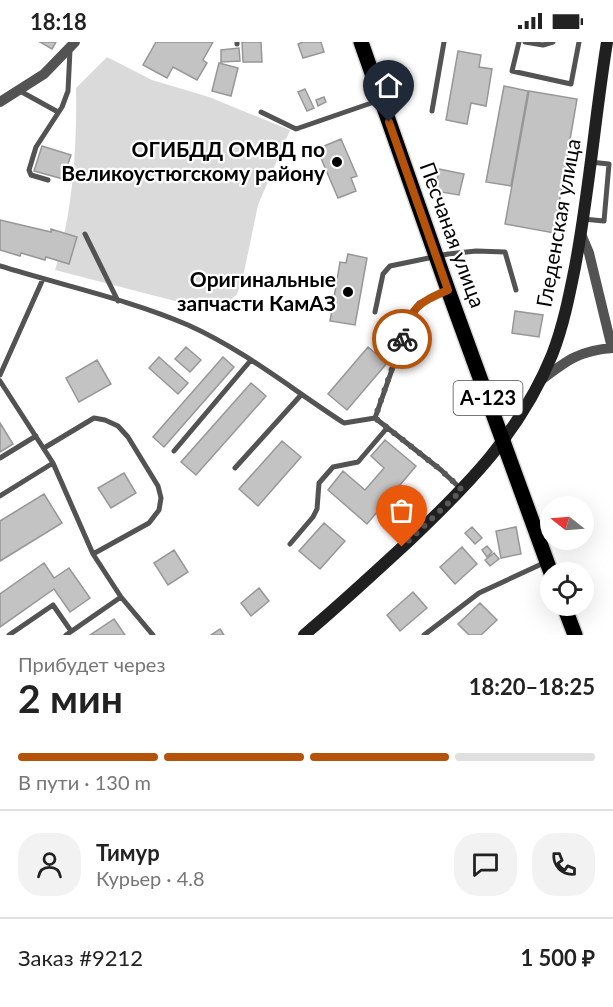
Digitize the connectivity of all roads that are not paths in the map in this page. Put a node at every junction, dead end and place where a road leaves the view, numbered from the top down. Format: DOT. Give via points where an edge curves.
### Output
graph roads {
  1 [pos="362,42"];
  2 [pos="444,42"];
  3 [pos="519,42"];
  4 [pos="525,42"];
  5 [pos="553,42"];
  6 [pos="579,42"];
  7 [pos="607,42"];
  8 [pos="73,46"];
  9 [pos="20,91"];
  10 [pos="381,99"];
  11 [pos="0,102"];
  12 [pos="432,111"];
  13 [pos="58,112"];
  14 [pos="261,112"];
  15 [pos="590,162"];
  16 [pos="48,180"];
  17 [pos="583,219"];
  18 [pos="85,234"];
  19 [pos="581,234"];
  20 [pos="436,256"];
  21 [pos="0,266"];
  22 [pos="43,279"];
  23 [pos="448,290"];
  24 [pos="516,290"];
  25 [pos="118,301"];
  26 [pos="375,312"];
  27 [pos="613,348"];
  28 [pos="251,360"];
  29 [pos="0,375"];
  30 [pos="0,381"];
  31 [pos="540,381"];
  32 [pos="301,395"];
  33 [pos="375,418"];
  34 [pos="387,428"];
  35 [pos="36,436"];
  36 [pos="504,441"];
  37 [pos="44,448"];
  38 [pos="174,451"];
  39 [pos="0,458"];
  40 [pos="53,463"];
  41 [pos="235,468"];
  42 [pos="462,490"];
  43 [pos="0,496"];
  44 [pos="290,544"];
  45 [pos="93,554"];
  46 [pos="547,562"];
  47 [pos="540,570"];
  48 [pos="122,597"];
  49 [pos="567,616"];
  50 [pos="68,633"];
  51 [pos="9,635"];
  52 [pos="153,635"];
  53 [pos="304,635"];
  54 [pos="424,635"];
  55 [pos="574,635"];
  1 -- 10 [label="main road, Песчаная улица"];
  2 -- 12 [label="lane"];
  3 -- 6 [label="lane" via="512,71 571,84"];
  4 -- 5 [label="lane"];
  7 -- 15 [label="main road, Гледенская улица"];
  8 -- 9 [label="street"];
  8 -- 13 [label="lane" via="68,90"];
  9 -- 11 [label="street"];
  9 -- 13 [label="lane"];
  10 -- 14 [label="lane" via="296,129"];
  10 -- 20 [label="main road, Песчаная улица"];
  13 -- 16 [label="lane" via="36,147 28,170"];
  15 -- 17 [label="main road, Гледенская улица"];
  15 -- 17 [label="lane" via="609,164 604,221"];
  17 -- 19 [label="main road, Гледенская улица"];
  18 -- 25 [label="lane"];
  19 -- 27 [label="street"];
  19 -- 31 [label="main road, Гледенская улица" via="562,323"];
  20 -- 23 [label="main road, Песчаная улица"];
  20 -- 24 [label="lane" via="505,252"];
  20 -- 26 [label="lane" via="390,266 383,274"];
  21 -- 22 [label="lane"];
  22 -- 25 [label="lane"];
  22 -- 29 [label="lane"];
  23 -- 33 [label="lane" via="419,303 412,313"];
  23 -- 36 [label="main road, Песчаная улица / А-123"];
  25 -- 28 [label="lane" via="186,324"];
  27 -- 31 [label="street" via="580,353"];
  28 -- 32 [label="lane"];
  28 -- 38 [label="lane"];
  30 -- 35 [label="lane"];
  31 -- 36 [label="main road, Гледенская улица"];
  32 -- 33 [label="lane" via="344,423"];
  32 -- 41 [label="lane"];
  33 -- 34 [label="lane"];
  34 -- 42 [label="lane"];
  34 -- 44 [label="lane" via="358,462 333,467 319,483 314,517"];
  35 -- 37 [label="lane"];
  35 -- 39 [label="lane"];
  36 -- 42 [label="main road, Гледенская улица"];
  36 -- 46 [label="main road, А-123"];
  37 -- 40 [label="lane"];
  37 -- 45 [label="lane" via="94,418 105,420 128,437 158,486 159,510 149,523"];
  40 -- 43 [label="lane"];
  40 -- 45 [label="lane"];
  42 -- 53 [label="main road, Гледенская улица"];
  45 -- 48 [label="lane"];
  47 -- 54 [label="lane" via="479,593"];
  48 -- 50 [label="lane"];
  48 -- 52 [label="lane"];
  49 -- 55 [label="main road"];
  50 -- 51 [label="lane" via="53,605"];
}
